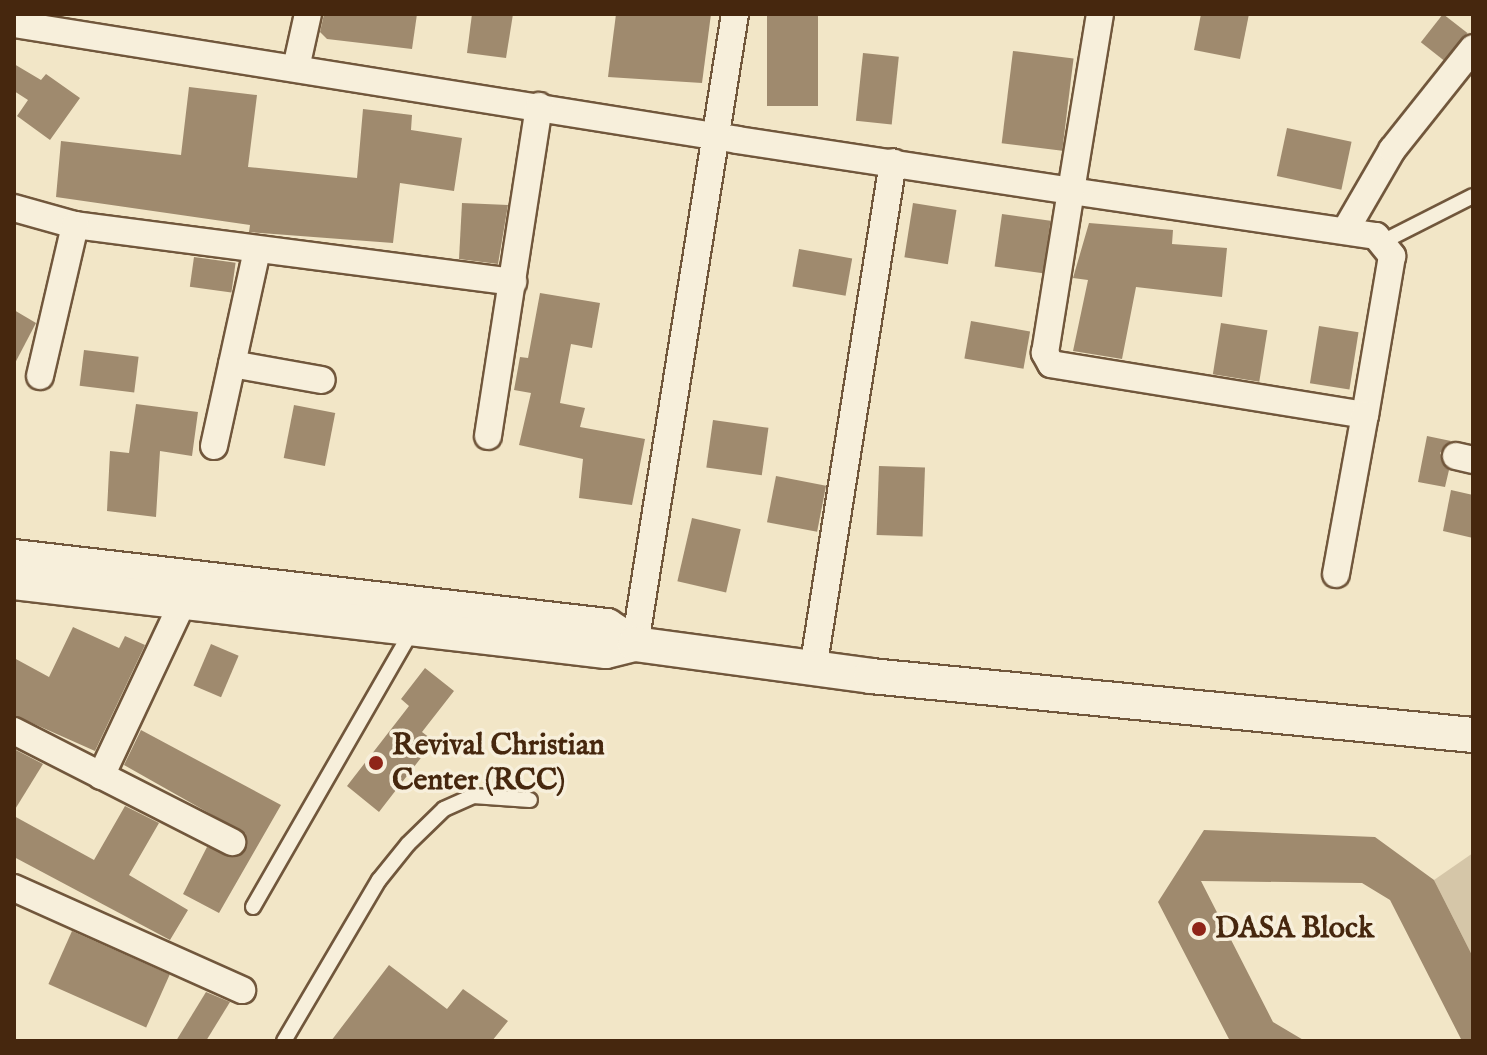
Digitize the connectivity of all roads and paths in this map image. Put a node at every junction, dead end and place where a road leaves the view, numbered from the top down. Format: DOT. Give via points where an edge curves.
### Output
graph roads {
  1 [pos="308,14"];
  2 [pos="735,14"];
  3 [pos="1100,14"];
  4 [pos="14,24"];
  5 [pos="1473,48"];
  6 [pos="296,68"];
  7 [pos="539,106"];
  8 [pos="717,136"];
  9 [pos="893,162"];
  10 [pos="1071,191"];
  11 [pos="1473,196"];
  12 [pos="14,208"];
  13 [pos="75,225"];
  14 [pos="1345,231"];
  15 [pos="1386,240"];
  16 [pos="257,251"];
  17 [pos="513,282"];
  18 [pos="232,364"];
  19 [pos="40,376"];
  20 [pos="322,380"];
  21 [pos="1365,415"];
  22 [pos="488,436"];
  23 [pos="214,446"];
  24 [pos="14,557"];
  25 [pos="1336,574"];
  26 [pos="14,582"];
  27 [pos="247,596"];
  28 [pos="183,602"];
  29 [pos="413,628"];
  30 [pos="635,644"];
  31 [pos="813,669"];
  32 [pos="14,731"];
  33 [pos="1473,735"];
  34 [pos="101,776"];
  35 [pos="530,800"];
  36 [pos="232,842"];
  37 [pos="14,888"];
  38 [pos="253,907"];
  39 [pos="242,990"];
  40 [pos="284,1041"];
  1 -- 6 [label="street"];
  2 -- 8 [label="street"];
  3 -- 10 [label="street"];
  4 -- 6 [label="street"];
  5 -- 14 [label="street" via="1392,150"];
  6 -- 7 [label="street"];
  7 -- 8 [label="street"];
  7 -- 17 [label="street"];
  8 -- 9 [label="street"];
  8 -- 30 [label="street"];
  9 -- 10 [label="street"];
  9 -- 31 [label="street"];
  10 -- 14 [label="street"];
  10 -- 21 [label="street" via="1045,353 1051,364"];
  11 -- 15 [label="lane"];
  12 -- 13 [label="street"];
  13 -- 16 [label="street"];
  13 -- 19 [label="street"];
  14 -- 15 [label="street"];
  15 -- 21 [label="street" via="1392,256"];
  16 -- 17 [label="street"];
  16 -- 18 [label="street"];
  17 -- 22 [label="street"];
  18 -- 20 [label="street"];
  18 -- 23 [label="street"];
  21 -- 25 [label="street"];
  24 -- 27 [label="street"];
  26 -- 28 [label="street"];
  27 -- 28 [label="street"];
  27 -- 29 [label="street"];
  27 -- 30 [label="street" via="607,626"];
  28 -- 34 [label="street"];
  29 -- 30 [label="street" via="606,651"];
  29 -- 38 [label="lane"];
  30 -- 31 [label="street"];
  31 -- 33 [label="street"];
  32 -- 34 [label="street"];
  34 -- 36 [label="street"];
  35 -- 40 [label="lane" via="473,796 444,809 408,844 379,880"];
  37 -- 39 [label="street"];
}
